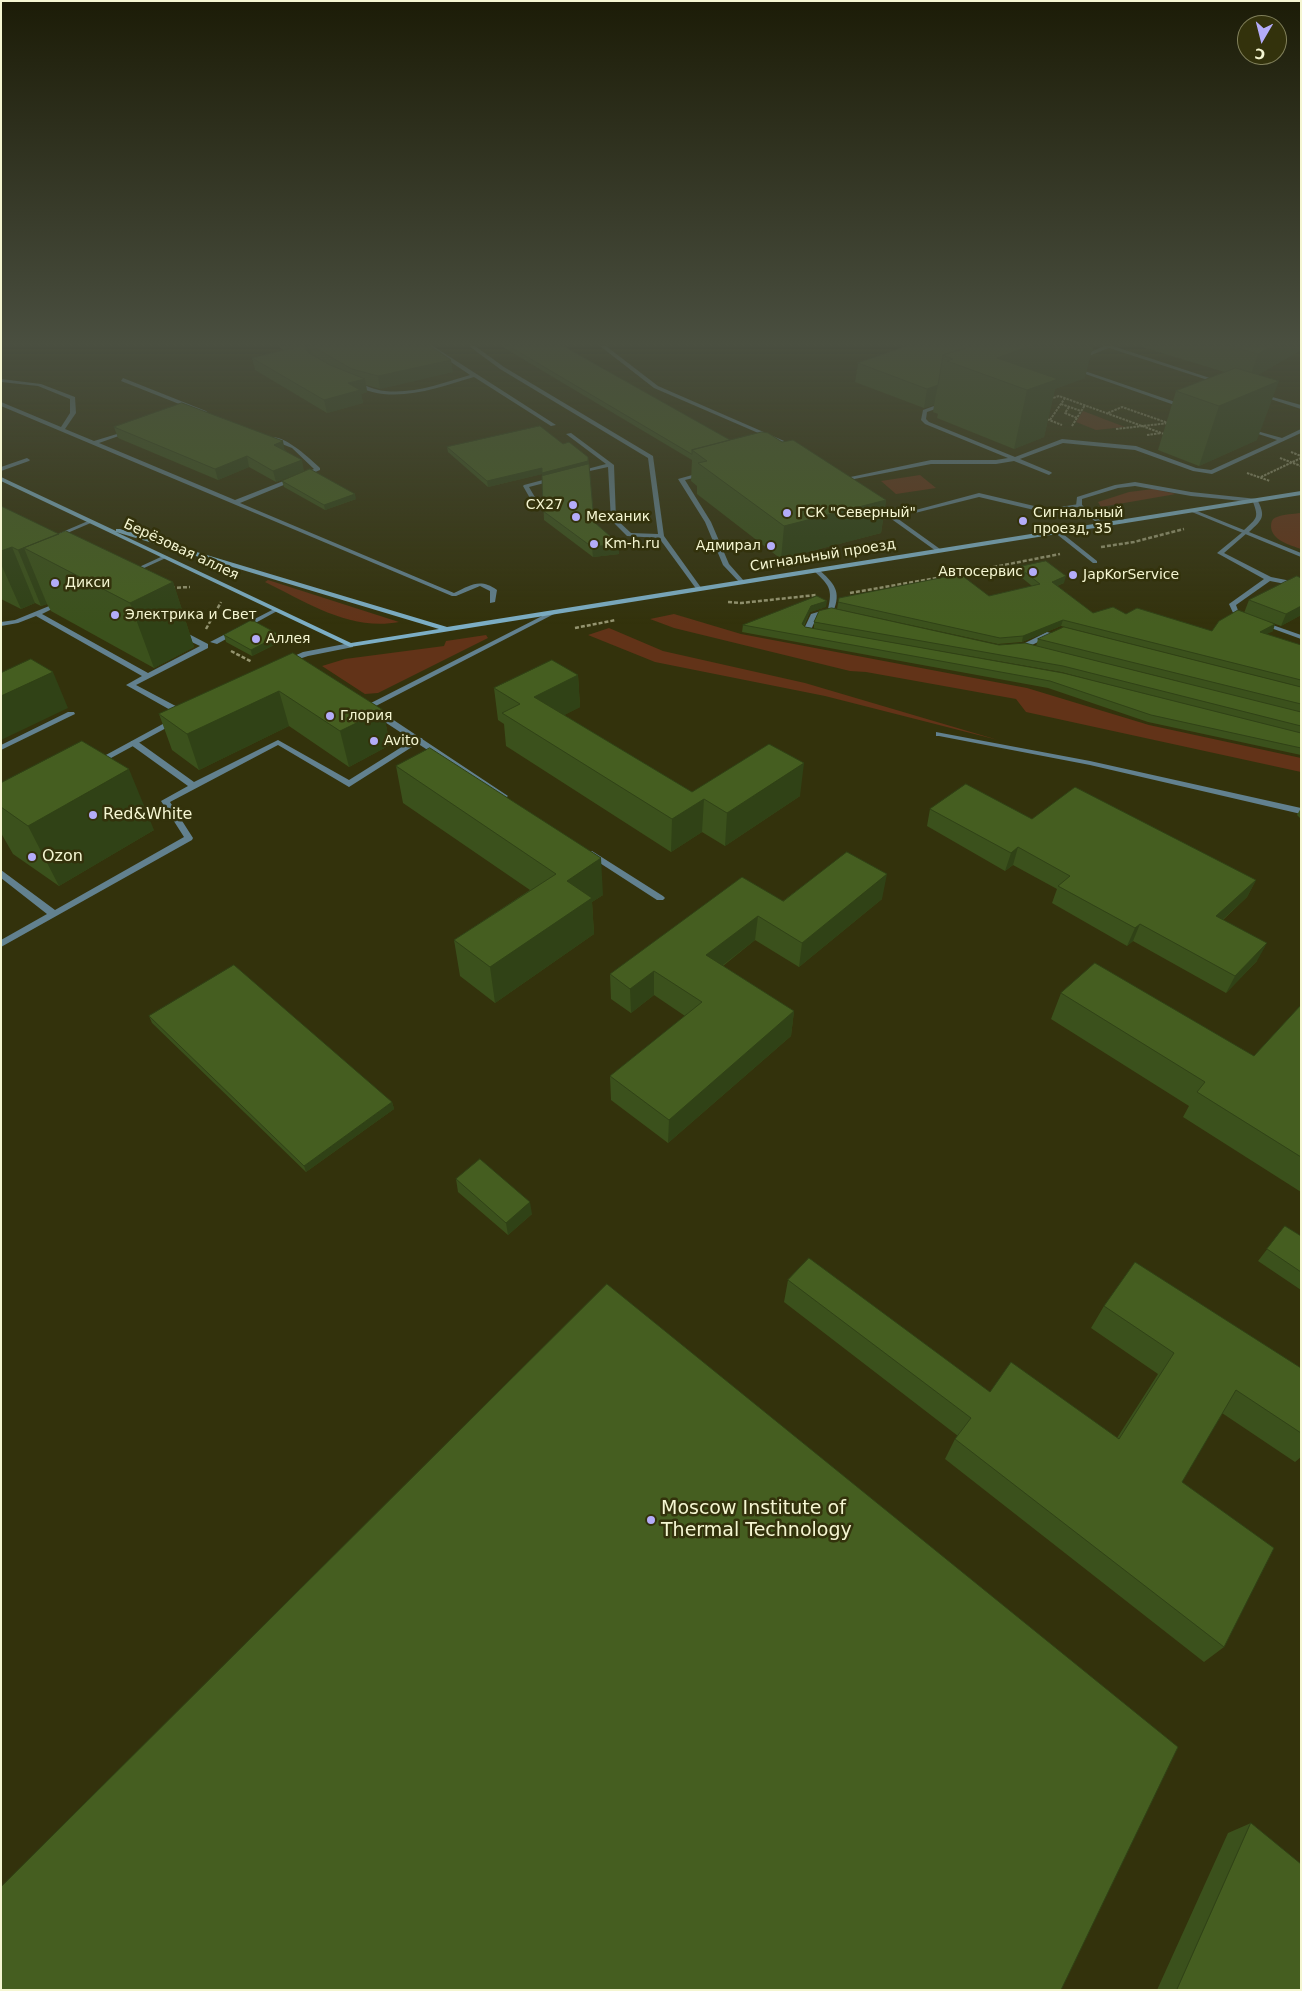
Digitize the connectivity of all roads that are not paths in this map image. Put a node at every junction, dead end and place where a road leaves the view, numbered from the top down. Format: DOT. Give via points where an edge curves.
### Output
graph roads {
  1 [pos="84,439"];
  2 [pos="106,439"];
  3 [pos="272,439"];
  4 [pos="576,439"];
  5 [pos="621,439"];
  6 [pos="776,439"];
  7 [pos="966,439"];
  8 [pos="1280,439"];
  9 [pos="1283,440"];
  10 [pos="94,443"];
  11 [pos="790,452"];
  12 [pos="1015,459"];
  13 [pos="27,460"];
  14 [pos="611,465"];
  15 [pos="1,469"];
  16 [pos="1048,472"];
  17 [pos="708,473"];
  18 [pos="573,474"];
  19 [pos="564,476"];
  20 [pos="834,476"];
  21 [pos="1,479"];
  22 [pos="841,480"];
  23 [pos="848,486"];
  24 [pos="1301,493"];
  25 [pos="533,499"];
  26 [pos="1255,500"];
  27 [pos="234,502"];
  28 [pos="871,502"];
  29 [pos="1079,506"];
  30 [pos="1190,510"];
  31 [pos="916,511"];
  32 [pos="90,522"];
  33 [pos="1101,524"];
  34 [pos="1056,531"];
  35 [pos="1245,532"];
  36 [pos="662,536"];
  37 [pos="47,539"];
  38 [pos="938,550"];
  39 [pos="1301,555"];
  40 [pos="165,557"];
  41 [pos="1096,562"];
  42 [pos="816,570"];
  43 [pos="121,576"];
  44 [pos="1269,579"];
  45 [pos="742,582"];
  46 [pos="1301,585"];
  47 [pos="699,588"];
  48 [pos="70,599"];
  49 [pos="492,602"];
  50 [pos="276,610"];
  51 [pos="831,611"];
  52 [pos="36,613"];
  53 [pos="552,613"];
  54 [pos="840,613"];
  55 [pos="1,624"];
  56 [pos="172,628"];
  57 [pos="446,629"];
  58 [pos="1061,630"];
  59 [pos="826,635"];
  60 [pos="1301,637"];
  61 [pos="214,642"];
  62 [pos="350,645"];
  63 [pos="1024,646"];
  64 [pos="1015,647"];
  65 [pos="1033,649"];
  66 [pos="292,659"];
  67 [pos="282,663"];
  68 [pos="303,666"];
  69 [pos="148,676"];
  70 [pos="359,701"];
  71 [pos="367,707"];
  72 [pos="71,714"];
  73 [pos="939,734"];
  74 [pos="419,740"];
  75 [pos="134,743"];
  76 [pos="1,748"];
  77 [pos="90,766"];
  78 [pos="194,786"];
  79 [pos="510,800"];
  80 [pos="1301,811"];
  81 [pos="585,849"];
  82 [pos="1,873"];
  83 [pos="660,898"];
  84 [pos="54,914"];
  85 [pos="1,944"];
  1 -- 10 [label="street"];
  2 -- 10 [label="street"];
  3 -- 27 [label="street" via="294,447 318,469"];
  4 -- 14 [label="street"];
  5 -- 36 [label="street" via="651,457"];
  6 -- 11 [label="street" via="799,450"];
  7 -- 12 [label="street"];
  8 -- 9 [label="street"];
  9 -- 12 [label="street" via="1212,472 1195,470 1139,449 1062,440"];
  10 -- 27 [label="street"];
  12 -- 16 [label="street"];
  12 -- 22 [label="street" via="931,462"];
  13 -- 15 [label="street"];
  14 -- 18 [label="street"];
  14 -- 36 [label="street" via="613,519 629,535"];
  17 -- 45 [label="street" via="681,479 708,522 726,565"];
  19 -- 25 [label="street" via="526,486"];
  20 -- 22 [label="street"];
  21 -- 32 [label="main road, Берёзовая аллея"];
  22 -- 23 [label="street"];
  24 -- 26 [label="main road, Сигнальный проезд"];
  26 -- 29 [label="street" via="1191,494 1135,484 1079,498"];
  26 -- 30 [label="main road, Сигнальный проезд"];
  26 -- 35 [label="street" via="1260,514"];
  27 -- 49 [label="street" via="454,595 480,584 494,590"];
  28 -- 38 [label="street"];
  29 -- 31 [label="street" via="1047,512 979,496"];
  29 -- 33 [label="street"];
  30 -- 33 [label="main road, Сигнальный проезд"];
  30 -- 35 [label="street"];
  32 -- 37 [label="street"];
  32 -- 40 [label="main road, Берёзовая аллея"];
  32 -- 57 [label="main road"];
  33 -- 34 [label="main road, Сигнальный проезд"];
  34 -- 38 [label="main road, Сигнальный проезд"];
  34 -- 41 [label="street"];
  35 -- 39 [label="street"];
  35 -- 44 [label="street" via="1220,552"];
  36 -- 47 [label="street"];
  38 -- 42 [label="main road, Сигнальный проезд"];
  40 -- 43 [label="street"];
  40 -- 50 [label="main road, Берёзовая аллея"];
  42 -- 45 [label="main road, Сигнальный проезд"];
  42 -- 51 [label="street" via="832,585 835,594"];
  44 -- 46 [label="street"];
  44 -- 60 [label="street" via="1232,604 1233,609 1236,614"];
  45 -- 47 [label="main road, Сигнальный проезд"];
  47 -- 53 [label="main road, Сигнальный проезд"];
  48 -- 52 [label="street"];
  50 -- 61 [label="street"];
  50 -- 62 [label="main road, Берёзовая аллея"];
  51 -- 54 [label="street"];
  51 -- 59 [label="street" via="814,614 806,631"];
  52 -- 55 [label="street" via="16,622"];
  52 -- 69 [label="street"];
  53 -- 57 [label="main road, Сигнальный проезд"];
  53 -- 71 [label="street"];
  56 -- 69 [label="street" via="205,646"];
  57 -- 62 [label="main road, Сигнальный проезд"];
  58 -- 63 [label="street"];
  62 -- 66 [label="street"];
  63 -- 64 [label="street"];
  63 -- 65 [label="street"];
  66 -- 67 [label="street"];
  66 -- 68 [label="street"];
  69 -- 75 [label="street" via="130,685 189,713"];
  70 -- 71 [label="street"];
  71 -- 74 [label="street"];
  72 -- 76 [label="street"];
  73 -- 80 [label="street" via="1090,763"];
  74 -- 78 [label="street" via="350,784 278,742"];
  74 -- 79 [label="street"];
  75 -- 77 [label="street"];
  75 -- 78 [label="street"];
  78 -- 84 [label="street" via="165,801 189,838"];
  81 -- 83 [label="street"];
  82 -- 84 [label="street"];
  84 -- 85 [label="street"];
}
